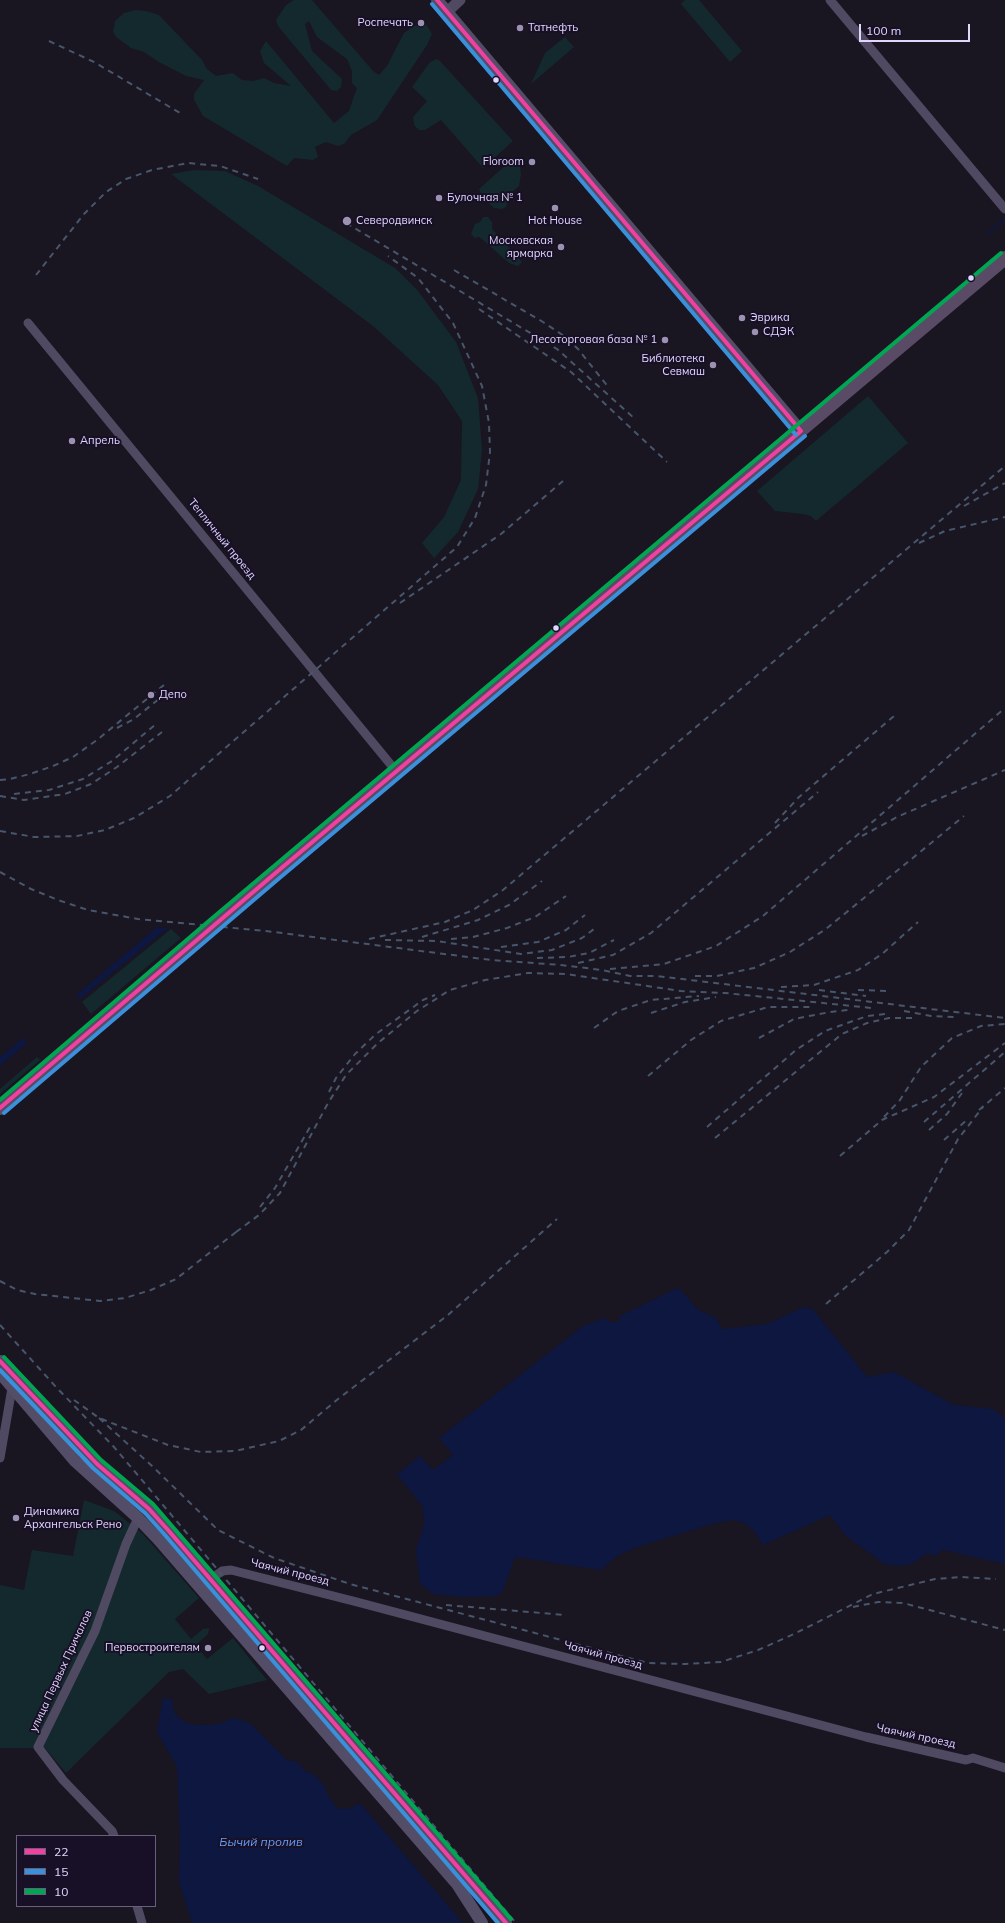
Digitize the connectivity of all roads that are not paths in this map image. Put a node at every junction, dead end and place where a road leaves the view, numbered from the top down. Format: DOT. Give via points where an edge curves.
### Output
graph roads {
  1 [pos="437,0"];
  2 [pos="460,0"];
  3 [pos="830,0"];
  4 [pos="447,12"];
  5 [pos="1005,209"];
  6 [pos="1005,258"];
  7 [pos="28,323"];
  8 [pos="801,431"];
  9 [pos="396,772"];
  10 [pos="0,1108"];
  11 [pos="0,1361"];
  12 [pos="0,1374"];
  13 [pos="16,1385"];
  14 [pos="0,1458"];
  15 [pos="138,1518"];
  16 [pos="210,1579"];
  17 [pos="200,1588"];
  18 [pos="1005,1768"];
  19 [pos="114,1835"];
  20 [pos="137,1907"];
  21 [pos="142,1923"];
  22 [pos="482,1923"];
  23 [pos="506,1923"];
  1 -- 4 [label="main road"];
  2 -- 4 [label="street"];
  3 -- 5 [label="street"];
  4 -- 8 [label="main road"];
  6 -- 8 [label="main road"];
  7 -- 9 [label="street, Тепличный проезд"];
  8 -- 9 [label="main road"];
  9 -- 10 [label="main road"];
  11 -- 13 [label="main road"];
  12 -- 13 [label="main road"];
  13 -- 14 [label="street"];
  13 -- 15 [label="main road" via="75,1461"];
  13 -- 16 [label="main road" via="97,1464 149,1509"];
  15 -- 17 [label="main road"];
  15 -- 19 [label="street, улица Первых Причалов" via="95,1631 38,1747"];
  16 -- 17 [label="street, Чаячий проезд"];
  16 -- 18 [label="street, Чаячий проезд" via="222,1571 231,1570 866,1737 966,1760 973,1758"];
  16 -- 23 [label="main road"];
  17 -- 22 [label="main road" via="457,1884"];
  20 -- 21 [label="street"];
}
